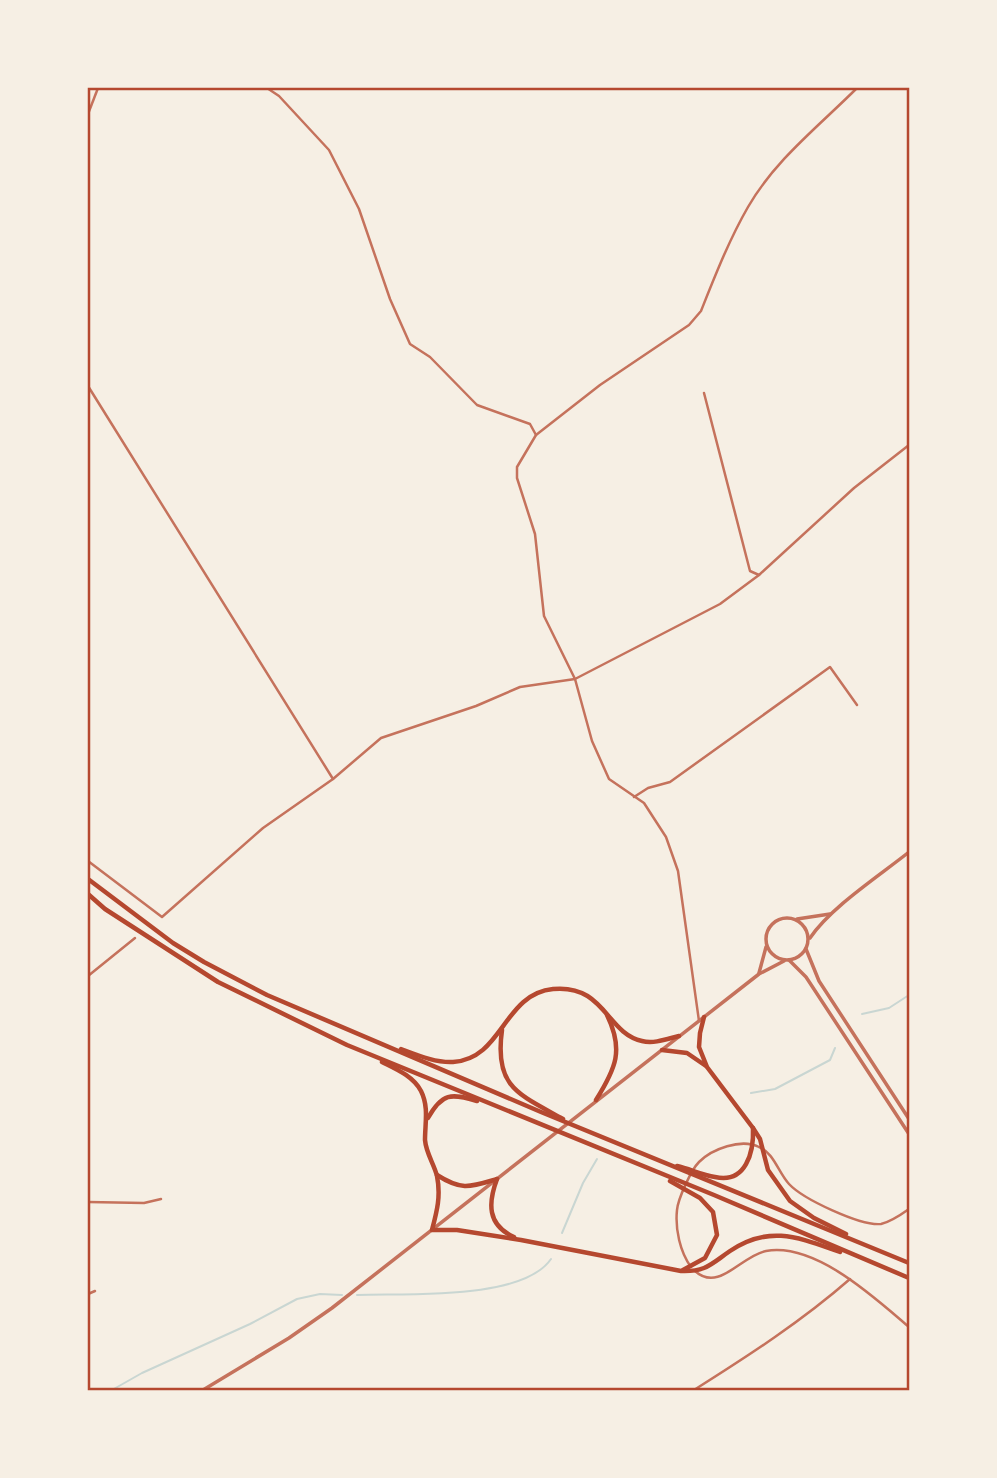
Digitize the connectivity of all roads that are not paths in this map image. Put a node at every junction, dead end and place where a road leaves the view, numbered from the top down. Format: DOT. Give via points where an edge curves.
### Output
graph roads {
  1 [pos="98,88"];
  2 [pos="267,88"];
  3 [pos="857,88"];
  4 [pos="88,114"];
  5 [pos="88,386"];
  6 [pos="704,393"];
  7 [pos="536,435"];
  8 [pos="909,445"];
  9 [pos="759,575"];
  10 [pos="575,679"];
  11 [pos="858,705"];
  12 [pos="333,779"];
  13 [pos="634,797"];
  14 [pos="909,855"];
  15 [pos="88,861"];
  16 [pos="88,879"];
  17 [pos="88,894"];
  18 [pos="832,914"];
  19 [pos="796,919"];
  20 [pos="135,938"];
  21 [pos="809,940"];
  22 [pos="766,945"];
  23 [pos="806,949"];
  24 [pos="787,960"];
  25 [pos="758,974"];
  26 [pos="88,976"];
  27 [pos="603,1008"];
  28 [pos="704,1017"];
  29 [pos="699,1021"];
  30 [pos="502,1029"];
  31 [pos="679,1036"];
  32 [pos="367,1037"];
  33 [pos="347,1045"];
  34 [pos="662,1050"];
  35 [pos="707,1066"];
  36 [pos="596,1100"];
  37 [pos="500,1107"];
  38 [pos="543,1111"];
  39 [pos="427,1119"];
  40 [pos="909,1119"];
  41 [pos="753,1128"];
  42 [pos="909,1135"];
  43 [pos="662,1163"];
  44 [pos="654,1172"];
  45 [pos="437,1174"];
  46 [pos="497,1178"];
  47 [pos="161,1199"];
  48 [pos="88,1202"];
  49 [pos="909,1209"];
  50 [pos="432,1230"];
  51 [pos="521,1240"];
  52 [pos="878,1250"];
  53 [pos="909,1263"];
  54 [pos="889,1270"];
  55 [pos="681,1271"];
  56 [pos="909,1278"];
  57 [pos="850,1279"];
  58 [pos="95,1291"];
  59 [pos="88,1294"];
  60 [pos="909,1328"];
  61 [pos="203,1391"];
  62 [pos="694,1391"];
  1 -- 4 [label="street"];
  2 -- 7 [label="street" via="329,150 359,209 410,344 430,357 477,405 530,424"];
  3 -- 7 [label="street" via="797,143 765,182 748,207 701,311 689,325"];
  5 -- 12 [label="street"];
  6 -- 9 [label="street" via="750,571"];
  7 -- 10 [label="street" via="517,467 517,478 535,534 544,616"];
  8 -- 9 [label="street"];
  9 -- 10 [label="street" via="720,604"];
  10 -- 12 [label="street" via="520,687 381,738"];
  10 -- 13 [label="street" via="592,741 609,779"];
  11 -- 13 [label="street" via="831,667 670,782"];
  12 -- 15 [label="street" via="263,828 162,917"];
  13 -- 29 [label="street" via="644,803 666,837 678,871"];
  14 -- 18 [label="street"];
  16 -- 32 [label="highway" via="204,962"];
  17 -- 33 [label="highway" via="218,982"];
  18 -- 19 [label="street"];
  18 -- 21 [label="street"];
  19 -- 21 [label="street"];
  19 -- 22 [label="street" via="775,922 766,933"];
  20 -- 26 [label="street"];
  21 -- 23 [label="street"];
  22 -- 24 [label="street" via="775,957"];
  22 -- 25 [label="street"];
  23 -- 24 [label="street"];
  23 -- 40 [label="street" via="819,981"];
  24 -- 25 [label="street"];
  24 -- 42 [label="street" via="806,977"];
  25 -- 28 [label="street"];
  27 -- 30 [label="highway" via="576,991 541,991 524,1001"];
  27 -- 31 [label="highway" via="627,1035 642,1041"];
  27 -- 36 [label="highway" via="617,1050 615,1067"];
  28 -- 29 [label="street"];
  28 -- 35 [label="highway" via="699,1047"];
  29 -- 31 [label="street"];
  30 -- 32 [label="highway" via="475,1056 453,1062 429,1059"];
  30 -- 38 [label="highway" via="499,1054 505,1077 517,1093"];
  31 -- 34 [label="street"];
  32 -- 38 [label="highway"];
  33 -- 37 [label="highway"];
  33 -- 39 [label="highway" via="412,1079 421,1092"];
  34 -- 35 [label="highway" via="687,1053"];
  34 -- 36 [label="street"];
  35 -- 41 [label="highway"];
  36 -- 46 [label="street"];
  37 -- 39 [label="highway" via="459,1096 444,1097"];
  37 -- 44 [label="highway"];
  38 -- 43 [label="highway"];
  39 -- 45 [label="highway" via="425,1140"];
  41 -- 43 [label="highway" via="754,1148 747,1165 735,1175 718,1178"];
  41 -- 52 [label="highway" via="768,1170 790,1201"];
  43 -- 52 [label="highway"];
  44 -- 54 [label="highway"];
  44 -- 55 [label="highway" via="701,1198 713,1212 717,1235 705,1258"];
  45 -- 46 [label="highway" via="453,1186 470,1187"];
  45 -- 50 [label="highway" via="440,1201"];
  46 -- 50 [label="street"];
  46 -- 51 [label="highway" via="489,1199 492,1214 503,1232"];
  47 -- 48 [label="street"];
  49 -- 57 [label="street" via="882,1224 864,1222 808,1199 789,1184 759,1146 715,1150 698,1163 677,1210 685,1259 702,1277 723,1276 766,1251 788,1251"];
  50 -- 51 [label="highway"];
  50 -- 61 [label="street" via="300,1331"];
  51 -- 55 [label="highway"];
  52 -- 53 [label="highway"];
  54 -- 55 [label="highway" via="778,1234 759,1236 733,1248 697,1272"];
  54 -- 56 [label="highway"];
  57 -- 60 [label="street"];
  57 -- 62 [label="street"];
  58 -- 59 [label="street"];
}
